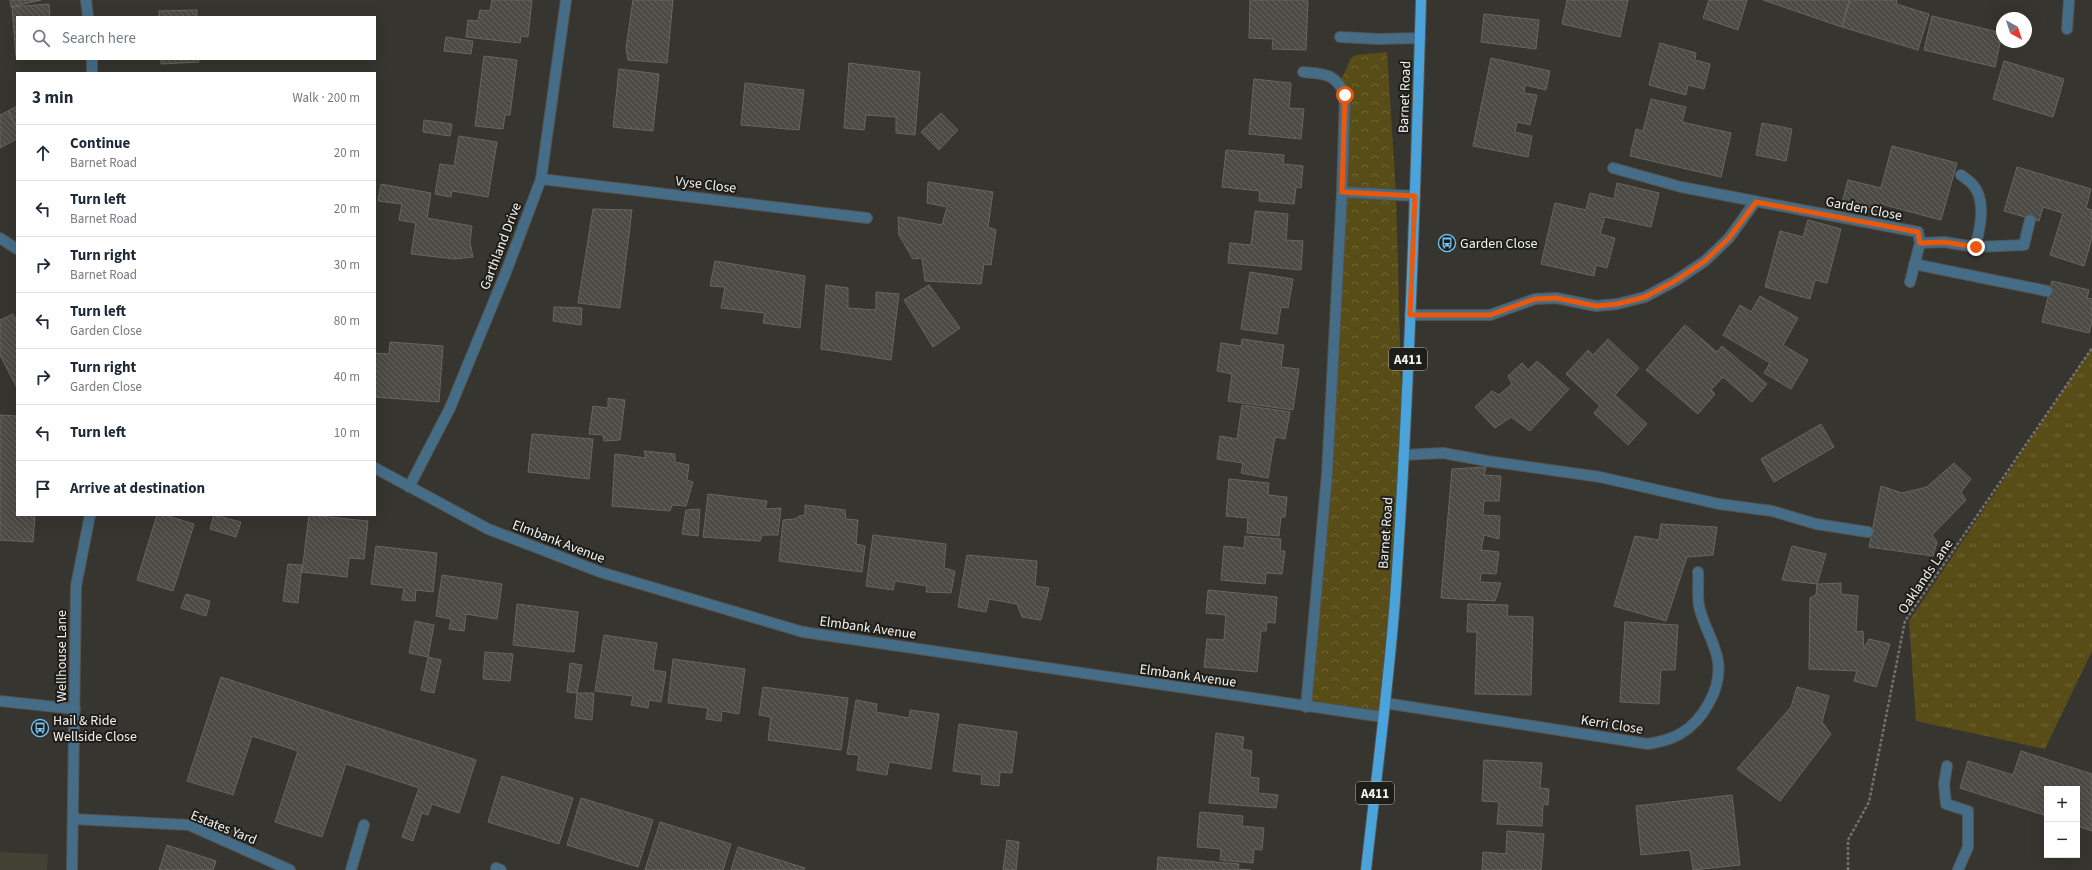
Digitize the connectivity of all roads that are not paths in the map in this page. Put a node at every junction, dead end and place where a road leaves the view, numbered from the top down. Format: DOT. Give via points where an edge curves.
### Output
graph roads {
  1 [pos="86,0"];
  2 [pos="566,0"];
  3 [pos="1421,0"];
  4 [pos="2069,0"];
  5 [pos="88,16"];
  6 [pos="2067,29"];
  7 [pos="1340,37"];
  8 [pos="1420,38"];
  9 [pos="92,60"];
  10 [pos="92,72"];
  11 [pos="1303,72"];
  12 [pos="1613,168"];
  13 [pos="1961,175"];
  14 [pos="540,178"];
  15 [pos="1342,192"];
  16 [pos="1415,196"];
  17 [pos="1756,202"];
  18 [pos="868,218"];
  19 [pos="2030,220"];
  20 [pos="0,238"];
  21 [pos="1920,243"];
  22 [pos="1975,247"];
  23 [pos="16,248"];
  24 [pos="1914,264"];
  25 [pos="1910,282"];
  26 [pos="2047,291"];
  27 [pos="1410,315"];
  28 [pos="1403,455"];
  29 [pos="376,469"];
  30 [pos="410,486"];
  31 [pos="90,516"];
  32 [pos="1868,532"];
  33 [pos="1698,572"];
  34 [pos="0,701"];
  35 [pos="1385,703"];
  36 [pos="1306,707"];
  37 [pos="75,709"];
  38 [pos="1383,717"];
  39 [pos="1947,766"];
  40 [pos="73,819"];
  41 [pos="364,825"];
  42 [pos="72,870"];
  43 [pos="290,870"];
  44 [pos="351,870"];
  45 [pos="1366,870"];
  46 [pos="1958,870"];
  1 -- 5 [label="street"];
  2 -- 14 [label="street, Garthland Drive"];
  3 -- 8 [label="main road, Barnet Road / A411"];
  4 -- 6 [label="street"];
  7 -- 8 [label="street"];
  8 -- 16 [label="main road, Barnet Road / A411"];
  9 -- 10 [label="street"];
  11 -- 15 [label="street" via="1333,77 1340,83 1345,95"];
  12 -- 17 [label="street, Garden Close" via="1681,187"];
  13 -- 22 [label="street" via="1974,186 1980,203 1982,224"];
  14 -- 18 [label="street, Vyse Close"];
  14 -- 30 [label="street, Garthland Drive" via="506,272 450,408"];
  15 -- 16 [label="street"];
  15 -- 36 [label="street" via="1327,474"];
  16 -- 27 [label="main road, Barnet Road / A411"];
  17 -- 21 [label="street, Garden Close" via="1918,232"];
  17 -- 27 [label="street" via="1729,238 1705,261 1645,297 1596,306 1556,298 1535,299 1490,315"];
  19 -- 22 [label="street" via="2024,245"];
  20 -- 23 [label="street"];
  21 -- 22 [label="street" via="1944,242"];
  21 -- 24 [label="street"];
  24 -- 25 [label="street"];
  24 -- 26 [label="street"];
  27 -- 28 [label="main road, Barnet Road / A411"];
  28 -- 32 [label="street" via="1443,453 1600,477 1719,504 1772,511 1816,524"];
  28 -- 35 [label="main road, Barnet Road / A411"];
  29 -- 30 [label="street, Elmbank Avenue"];
  30 -- 36 [label="street, Elmbank Avenue" via="488,529 600,572 803,632"];
  31 -- 37 [label="street, Wellhouse Lane" via="76,586"];
  33 -- 35 [label="street, Kerri Close" via="1699,605 1718,661 1718,675 1713,694 1695,724 1665,741 1648,744"];
  34 -- 37 [label="street"];
  35 -- 38 [label="main road, Barnet Road / A411"];
  36 -- 38 [label="street, Elmbank Avenue"];
  37 -- 40 [label="street, Wellhouse Lane"];
  38 -- 45 [label="main road, Barnet Road / A411"];
  39 -- 46 [label="street" via="1944,784 1946,804 1968,811 1968,847"];
  40 -- 42 [label="street, Wellhouse Lane"];
  40 -- 43 [label="street, Estates Yard" via="189,825"];
  41 -- 44 [label="street"];
}
